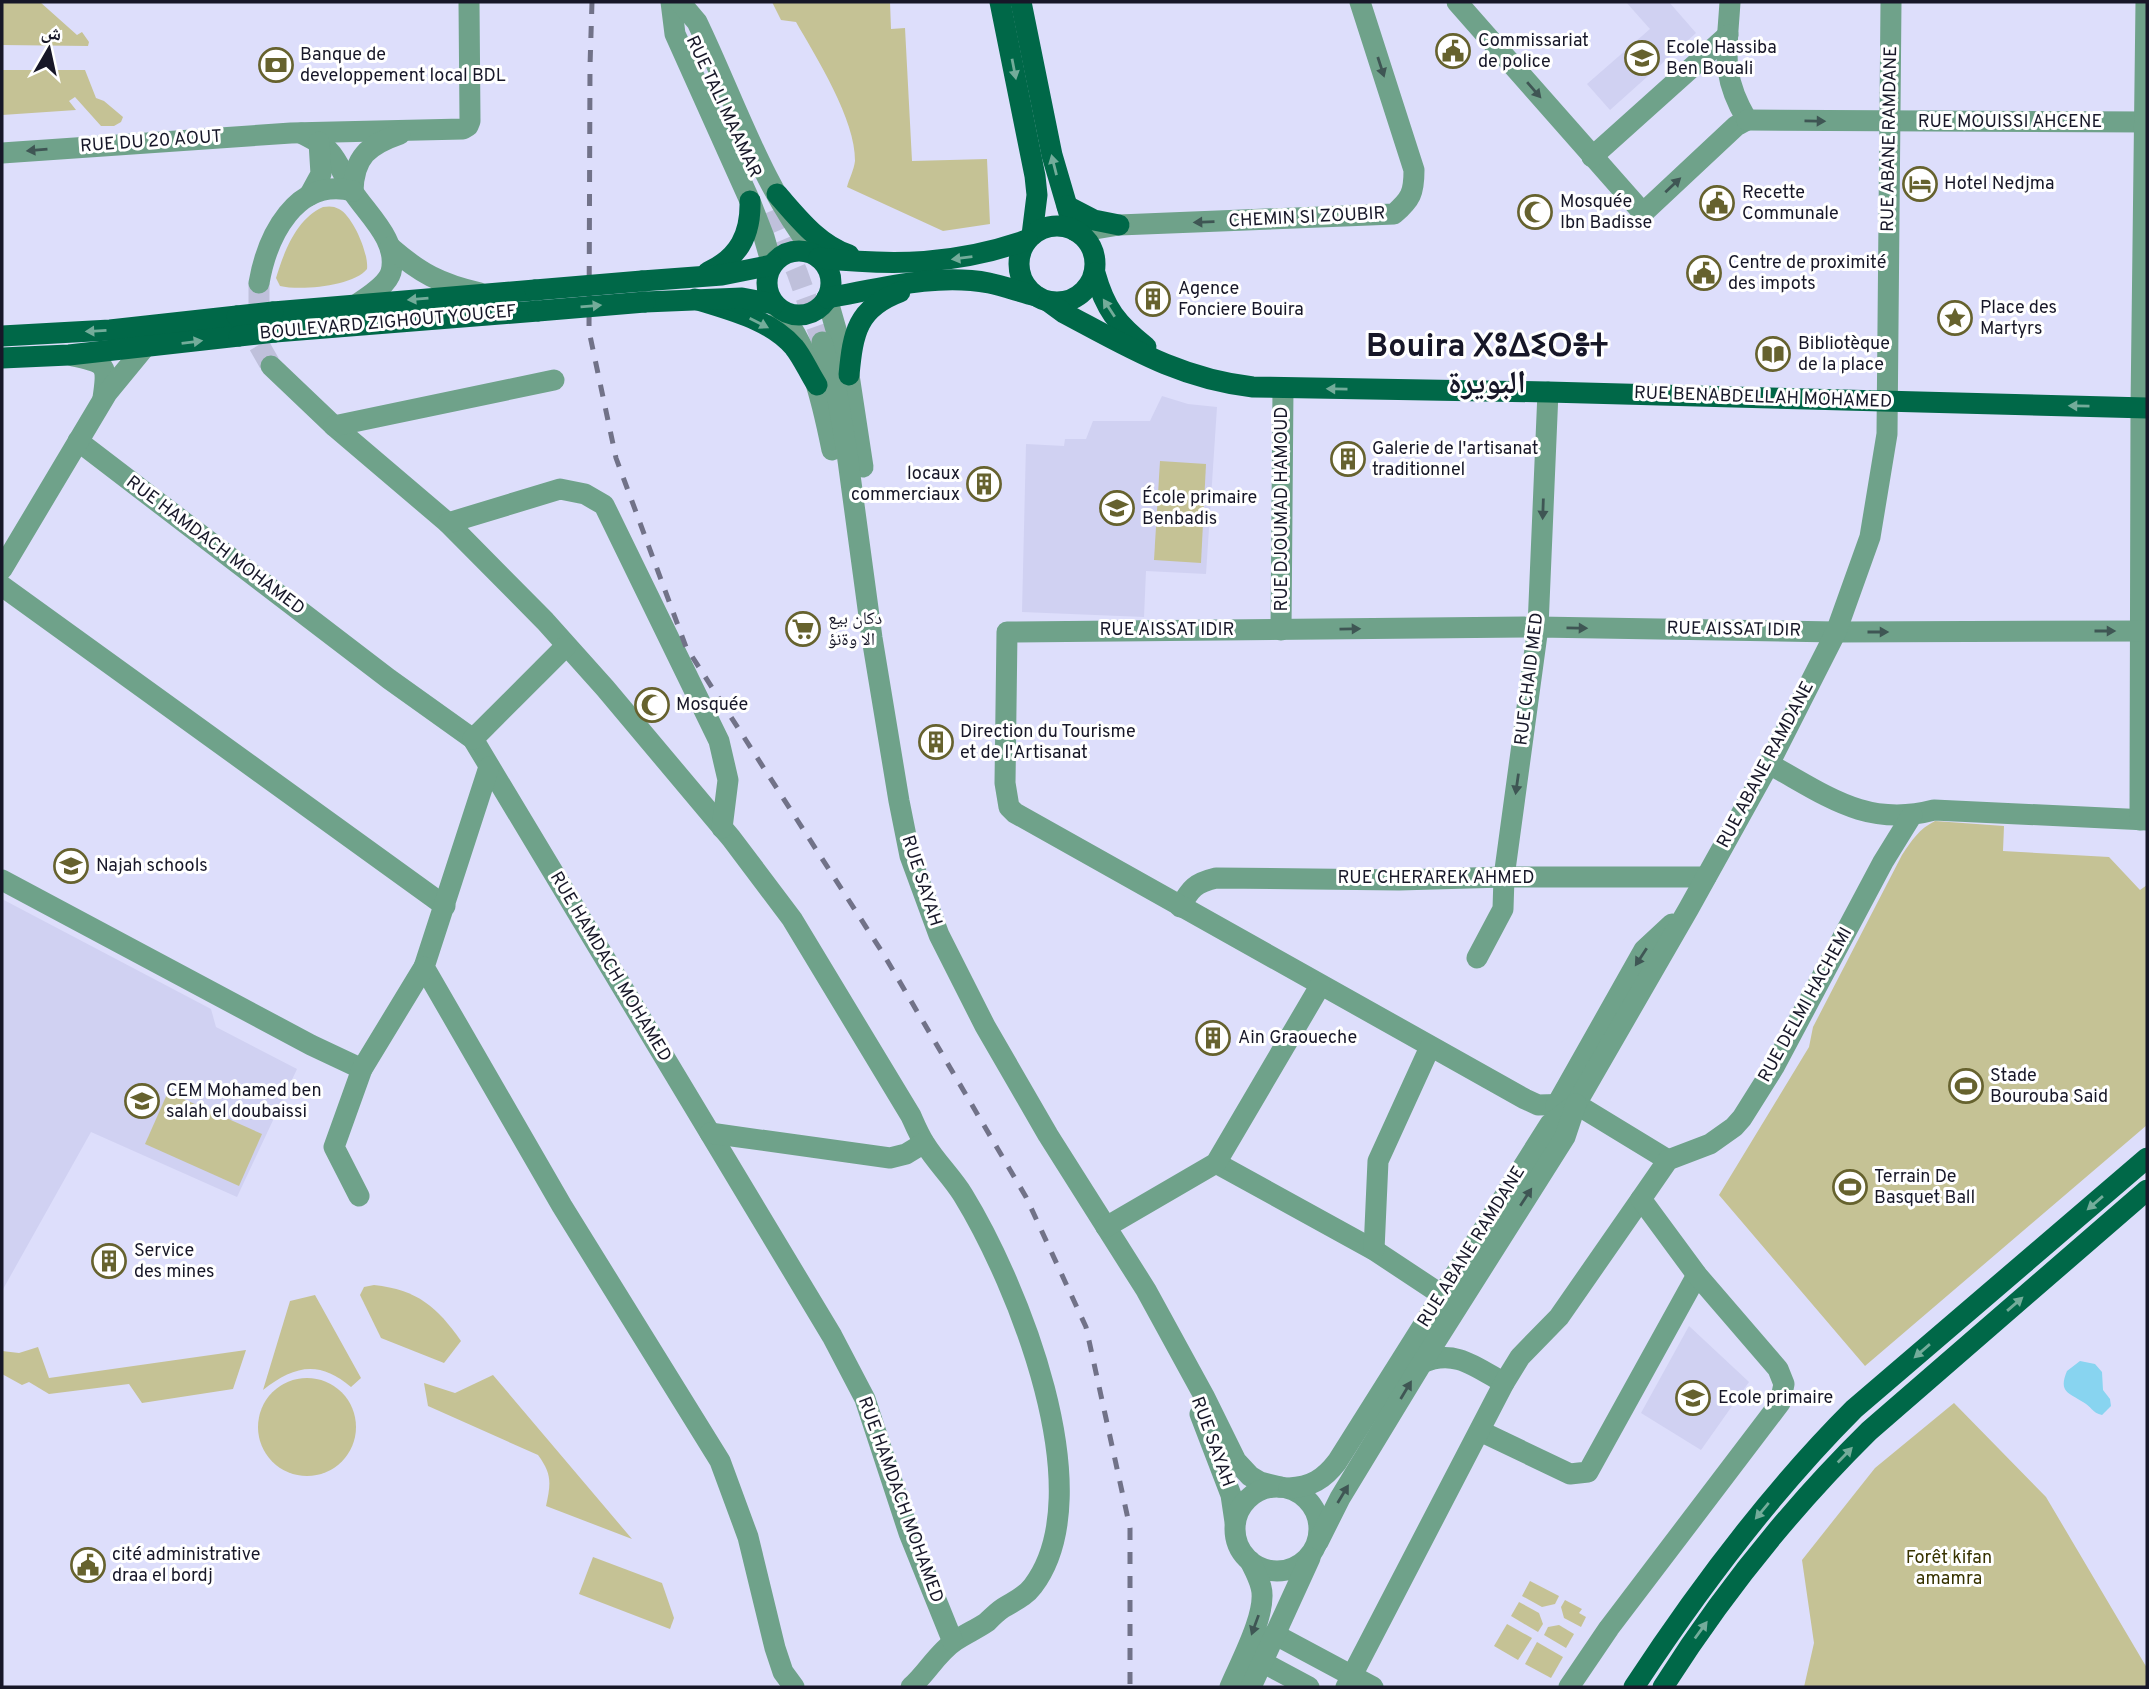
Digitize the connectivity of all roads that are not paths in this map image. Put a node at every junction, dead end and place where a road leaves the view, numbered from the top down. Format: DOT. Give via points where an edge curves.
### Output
graph roads {
  1 [pos="469,2"];
  2 [pos="675,2"];
  3 [pos="1000,2"];
  4 [pos="1021,2"];
  5 [pos="1360,2"];
  6 [pos="1457,2"];
  7 [pos="1730,2"];
  8 [pos="1891,2"];
  9 [pos="2146,2"];
  10 [pos="1728,35"];
  11 [pos="1747,120"];
  12 [pos="1890,122"];
  13 [pos="2146,122"];
  14 [pos="411,130"];
  15 [pos="310,138"];
  16 [pos="2,153"];
  17 [pos="1592,157"];
  18 [pos="352,191"];
  19 [pos="309,196"];
  20 [pos="750,201"];
  21 [pos="774,203"];
  22 [pos="1067,206"];
  23 [pos="1119,225"];
  24 [pos="1076,231"];
  25 [pos="1030,237"];
  26 [pos="390,247"];
  27 [pos="819,258"];
  28 [pos="870,264"];
  29 [pos="772,265"];
  30 [pos="1094,273"];
  31 [pos="696,277"];
  32 [pos="925,282"];
  33 [pos="259,283"];
  34 [pos="644,291"];
  35 [pos="483,293"];
  36 [pos="827,298"];
  37 [pos="695,299"];
  38 [pos="1043,299"];
  39 [pos="536,300"];
  40 [pos="356,304"];
  41 [pos="775,304"];
  42 [pos="274,322"];
  43 [pos="238,326"];
  44 [pos="2,336"];
  45 [pos="822,342"];
  46 [pos="144,348"];
  47 [pos="68,355"];
  48 [pos="2,358"];
  49 [pos="271,366"];
  50 [pos="1172,368"];
  51 [pos="849,375"];
  52 [pos="554,380"];
  53 [pos="817,385"];
  54 [pos="1283,388"];
  55 [pos="1548,392"];
  56 [pos="103,400"];
  57 [pos="1887,402"];
  58 [pos="2144,408"];
  59 [pos="334,426"];
  60 [pos="78,442"];
  61 [pos="448,523"];
  62 [pos="2,569"];
  63 [pos="2,586"];
  64 [pos="867,606"];
  65 [pos="1538,627"];
  66 [pos="1281,630"];
  67 [pos="2144,631"];
  68 [pos="1836,632"];
  69 [pos="566,646"];
  70 [pos="473,739"];
  71 [pos="1769,764"];
  72 [pos="489,767"];
  73 [pos="1912,816"];
  74 [pos="2144,820"];
  75 [pos="722,828"];
  76 [pos="1504,877"];
  77 [pos="1706,877"];
  78 [pos="2,880"];
  79 [pos="444,906"];
  80 [pos="1180,907"];
  81 [pos="1477,958"];
  82 [pos="424,967"];
  83 [pos="1320,986"];
  84 [pos="1430,1047"];
  85 [pos="362,1069"];
  86 [pos="1555,1110"];
  87 [pos="710,1133"];
  88 [pos="924,1143"];
  89 [pos="2147,1158"];
  90 [pos="1668,1160"];
  91 [pos="1216,1163"];
  92 [pos="2147,1190"];
  93 [pos="359,1196"];
  94 [pos="1641,1199"];
  95 [pos="1106,1227"];
  96 [pos="1374,1250"];
  97 [pos="1697,1275"];
  98 [pos="1442,1295"];
  99 [pos="1447,1323"];
  100 [pos="1463,1360"];
  101 [pos="1184,1362"];
  102 [pos="1422,1363"];
  103 [pos="1504,1383"];
  104 [pos="1480,1431"];
  105 [pos="1285,1488"];
  106 [pos="1236,1522"];
  107 [pos="1316,1546"];
  108 [pos="1250,1561"];
  109 [pos="1274,1634"];
  110 [pos="953,1642"];
  111 [pos="1262,1662"];
  112 [pos="1349,1682"];
  113 [pos="794,1687"];
  114 [pos="911,1687"];
  115 [pos="1230,1687"];
  116 [pos="1251,1687"];
  117 [pos="1309,1687"];
  118 [pos="1373,1687"];
  119 [pos="1570,1687"];
  120 [pos="1634,1687"];
  121 [pos="1663,1687"];
  1 -- 14 [label="street, RUE DU 20 AOUT" via="468,126"];
  2 -- 20 [label="street" via="675,34"];
  2 -- 21 [label="street" via="697,22"];
  3 -- 25 [label="main road, one-way" via="1035,176 1037,195"];
  22 -- 4 [label="main road, one-way"];
  5 -- 23 [label="street, CHEMIN SI ZOUBIR, one-way" via="1414,170 1414,189 1407,202 1394,214 1378,216"];
  6 -- 17 [label="street, one-way"];
  7 -- 10 [label="street"];
  8 -- 12 [label="street, RUE ABANE RAMDANE"];
  9 -- 13 [label="street"];
  10 -- 11 [label="street" via="1727,76"];
  10 -- 17 [label="street"];
  11 -- 12 [label="street, RUE MOUISSI AHCENE, one-way"];
  17 -- 11 [label="street, one-way" via="1643,213"];
  12 -- 13 [label="street, RUE MOUISSI AHCENE"];
  12 -- 57 [label="street, RUE ABANE RAMDANE"];
  13 -- 58 [label="street"];
  14 -- 15 [label="street, RUE DU 20 AOUT"];
  14 -- 18 [label="street" via="381,141 361,157"];
  15 -- 16 [label="street, RUE DU 20 AOUT, one-way" via="165,140"];
  15 -- 18 [label="street" via="340,165"];
  15 -- 19 [label="street" via="321,174"];
  18 -- 19 [label="street" via="332,188"];
  18 -- 26 [label="street"];
  19 -- 33 [label="street" via="272,237"];
  20 -- 29 [label="street"];
  20 -- 31 [label="main road" via="748,232 742,245 718,268"];
  21 -- 27 [label="street"];
  21 -- 28 [label="main road" via="826,245"];
  22 -- 23 [label="main road" via="1094,220"];
  22 -- 24 [label="main road"];
  23 -- 24 [label="street, CHEMIN SI ZOUBIR"];
  24 -- 25 [label="main road" via="1052,226"];
  24 -- 30 [label="main road" via="1093,249"];
  25 -- 28 [label="main road, one-way" via="967,258"];
  25 -- 38 [label="main road" via="1022,249 1019,271 1029,290"];
  26 -- 35 [label="street" via="433,279"];
  26 -- 40 [label="street" via="390,274"];
  27 -- 28 [label="main road"];
  27 -- 29 [label="main road" via="789,253"];
  27 -- 36 [label="main road" via="831,281"];
  29 -- 31 [label="main road, BOULEVARD ZIGHOUT YOUCEF"];
  29 -- 41 [label="main road" via="767,285"];
  30 -- 38 [label="main road" via="1090,284 1072,299"];
  50 -- 30 [label="main road, RUE BENABDELLAH MOHAMED, one-way" via="1133,338 1106,308"];
  31 -- 34 [label="main road, BOULEVARD ZIGHOUT YOUCEF"];
  32 -- 36 [label="main road"];
  32 -- 38 [label="main road" via="969,280"];
  32 -- 51 [label="main road" via="889,296 866,314 855,334"];
  34 -- 37 [label="main road, BOULEVARD ZIGHOUT YOUCEF"];
  34 -- 39 [label="main road, BOULEVARD ZIGHOUT YOUCEF, bridge"];
  35 -- 39 [label="main road, BOULEVARD ZIGHOUT YOUCEF"];
  35 -- 40 [label="main road, BOULEVARD ZIGHOUT YOUCEF, one-way"];
  36 -- 41 [label="main road" via="802,315"];
  36 -- 51 [label="street"];
  37 -- 41 [label="main road, BOULEVARD ZIGHOUT YOUCEF" via="742,298"];
  37 -- 53 [label="main road, one-way" via="773,330 793,346"];
  38 -- 50 [label="main road, RUE BENABDELLAH MOHAMED"];
  39 -- 42 [label="main road, BOULEVARD ZIGHOUT YOUCEF"];
  40 -- 42 [label="main road, BOULEVARD ZIGHOUT YOUCEF"];
  41 -- 53 [label="street" via="792,326"];
  42 -- 43 [label="main road, BOULEVARD ZIGHOUT YOUCEF, bridge"];
  43 -- 44 [label="main road, BOULEVARD ZIGHOUT YOUCEF, one-way"];
  46 -- 43 [label="main road, BOULEVARD ZIGHOUT YOUCEF, one-way"];
  45 -- 64 [label="street, RUE SAYAH" via="841,418"];
  46 -- 47 [label="main road, BOULEVARD ZIGHOUT YOUCEF"];
  46 -- 56 [label="street"];
  47 -- 48 [label="main road, BOULEVARD ZIGHOUT YOUCEF"];
  47 -- 56 [label="street" via="96,361 105,368"];
  49 -- 59 [label="street"];
  50 -- 54 [label="main road, RUE BENABDELLAH MOHAMED" via="1224,384"];
  51 -- 64 [label="street" via="873,542"];
  52 -- 59 [label="street"];
  53 -- 64 [label="street" via="834,456 846,546"];
  55 -- 54 [label="main road, RUE BENABDELLAH MOHAMED, one-way"];
  54 -- 66 [label="street, RUE DJOUMAD HAMOUD"];
  55 -- 57 [label="main road, RUE BENABDELLAH MOHAMED"];
  55 -- 65 [label="street, RUE CHAID MED, one-way"];
  56 -- 60 [label="street"];
  58 -- 57 [label="main road, RUE BENABDELLAH MOHAMED, one-way"];
  57 -- 68 [label="street, RUE ABANE RAMDANE" via="1883,469 1870,537"];
  58 -- 67 [label="street"];
  59 -- 61 [label="street"];
  60 -- 62 [label="street"];
  60 -- 70 [label="street, RUE HAMDACH MOHAMED"];
  61 -- 69 [label="street"];
  61 -- 75 [label="street" via="560,489 585,494 604,505 719,741 728,780"];
  63 -- 79 [label="street"];
  64 -- 95 [label="street, RUE SAYAH" via="896,789 921,891 985,1026"];
  66 -- 65 [label="street, RUE AISSAT IDIR, one-way"];
  65 -- 68 [label="street, RUE AISSAT IDIR, one-way"];
  65 -- 76 [label="street, RUE CHAID MED, one-way"];
  66 -- 80 [label="street, RUE AISSAT IDIR" via="1007,632 1005,783 1009,807"];
  68 -- 67 [label="street, RUE AISSAT IDIR, one-way"];
  67 -- 74 [label="street"];
  68 -- 71 [label="street, RUE ABANE RAMDANE"];
  69 -- 70 [label="street"];
  69 -- 75 [label="street"];
  70 -- 72 [label="street, RUE HAMDACH MOHAMED"];
  71 -- 73 [label="street" via="1867,813"];
  71 -- 77 [label="street, RUE ABANE RAMDANE"];
  72 -- 79 [label="street"];
  72 -- 87 [label="street, RUE HAMDACH MOHAMED"];
  73 -- 74 [label="street" via="1934,810"];
  73 -- 90 [label="street, RUE DELMI HACHEMI" via="1742,1118 1710,1143"];
  75 -- 88 [label="street" via="792,919"];
  76 -- 77 [label="street, RUE CHERAREK AHMED"];
  76 -- 80 [label="street, RUE CHERAREK AHMED" via="1216,878 1189,890"];
  76 -- 81 [label="street, RUE CHAID MED" via="1503,909"];
  77 -- 86 [label="street, RUE ABANE RAMDANE"];
  78 -- 85 [label="street"];
  79 -- 82 [label="street"];
  80 -- 83 [label="street, RUE AISSAT IDIR"];
  82 -- 85 [label="street"];
  82 -- 113 [label="street" via="562,1206 720,1461 748,1537 779,1660"];
  83 -- 84 [label="street, RUE AISSAT IDIR"];
  83 -- 91 [label="street"];
  84 -- 86 [label="street, RUE AISSAT IDIR"];
  84 -- 96 [label="street" via="1378,1161"];
  85 -- 93 [label="street" via="334,1147"];
  86 -- 90 [label="street, RUE AISSAT IDIR"];
  86 -- 98 [label="street, RUE ABANE RAMDANE"];
  99 -- 86 [label="street, one-way" via="1565,1137"];
  87 -- 88 [label="street" via="890,1158"];
  87 -- 110 [label="street, RUE HAMDACH MOHAMED" via="865,1399 909,1533"];
  88 -- 110 [label="street" via="963,1195 1007,1281 1039,1370 1055,1436 1060,1500 1051,1550 1031,1589"];
  89 -- 120 [label="main road, one-way" via="1829,1434 1720,1563"];
  90 -- 94 [label="street"];
  91 -- 95 [label="street"];
  91 -- 96 [label="street"];
  121 -- 92 [label="main road, one-way" via="1735,1584 1842,1457"];
  94 -- 97 [label="street"];
  94 -- 103 [label="street" via="1559,1317 1520,1357"];
  95 -- 101 [label="street, RUE SAYAH"];
  96 -- 98 [label="street"];
  97 -- 104 [label="street" via="1588,1472 1570,1474"];
  97 -- 119 [label="street" via="1779,1369 1784,1384 1780,1403 1624,1608"];
  98 -- 105 [label="street, RUE ABANE RAMDANE" via="1337,1462 1322,1479 1306,1487"];
  99 -- 100 [label="street"];
  99 -- 102 [label="street"];
  100 -- 102 [label="street" via="1443,1356"];
  100 -- 103 [label="street"];
  101 -- 105 [label="street, RUE SAYAH" via="1236,1461 1250,1476"];
  101 -- 106 [label="street, RUE SAYAH" via="1234,1504"];
  107 -- 102 [label="street, one-way"];
  103 -- 104 [label="street"];
  104 -- 112 [label="street"];
  105 -- 106 [label="street" via="1254,1493"];
  105 -- 107 [label="street" via="1306,1498 1317,1513"];
  106 -- 108 [label="street" via="1239,1548"];
  107 -- 108 [label="street" via="1301,1564 1284,1571 1266,1570"];
  107 -- 109 [label="street"];
  108 -- 115 [label="street, one-way" via="1263,1597"];
  109 -- 111 [label="street"];
  109 -- 112 [label="street"];
  110 -- 114 [label="street"];
  111 -- 116 [label="street"];
  111 -- 117 [label="street"];
  112 -- 118 [label="street"];
}
